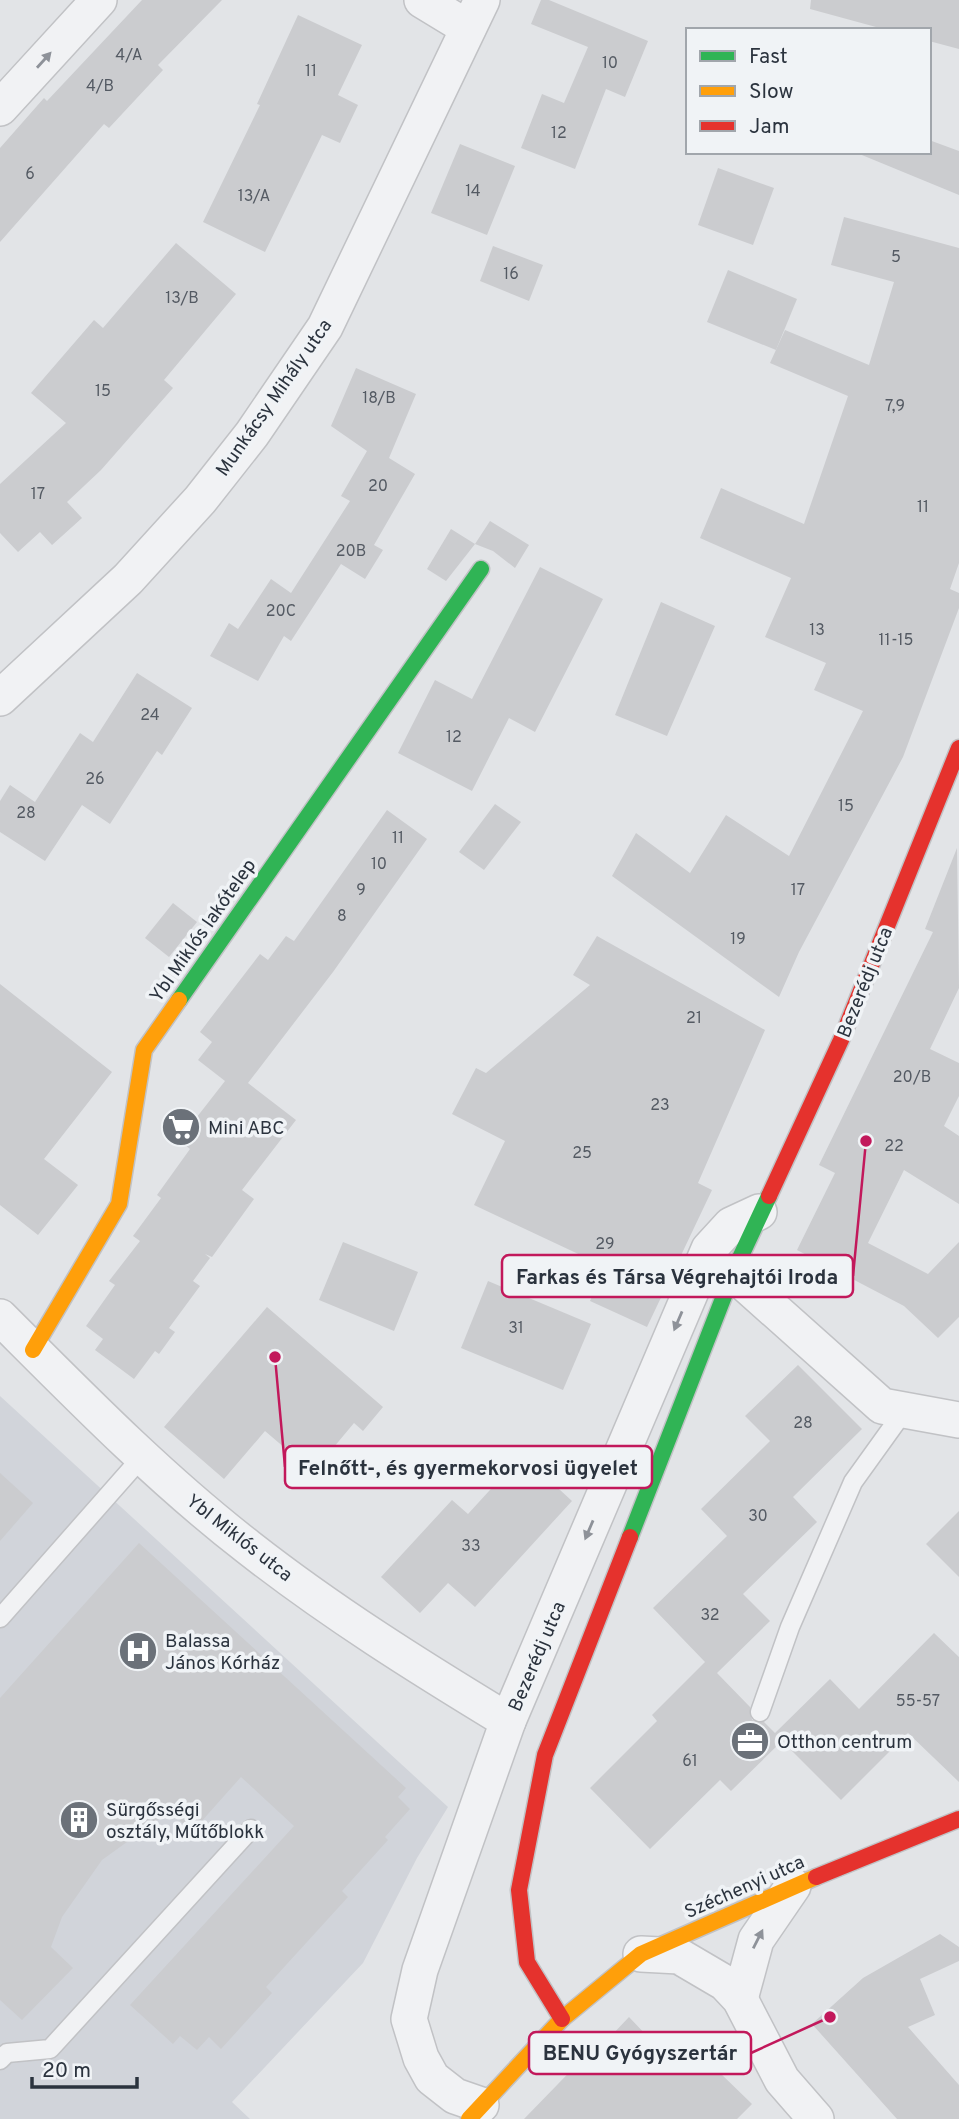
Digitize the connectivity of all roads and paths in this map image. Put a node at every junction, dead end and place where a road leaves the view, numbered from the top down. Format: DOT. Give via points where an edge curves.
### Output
graph roads {
  1 [pos="99,0"];
  2 [pos="422,0"];
  3 [pos="475,14"];
  4 [pos="0,108"];
  5 [pos="481,569"];
  6 [pos="0,698"];
  7 [pos="959,748"];
  8 [pos="759,1212"];
  9 [pos="733,1273"];
  10 [pos="0,1317"];
  11 [pos="33,1350"];
  12 [pos="904,1411"];
  13 [pos="959,1420"];
  14 [pos="142,1457"];
  15 [pos="0,1618"];
  16 [pos="760,1712"];
  17 [pos="508,1721"];
  18 [pos="959,1819"];
  19 [pos="251,1829"];
  20 [pos="793,1886"];
  21 [pos="641,1954"];
  22 [pos="740,1999"];
  23 [pos="562,2019"];
  24 [pos="0,2060"];
  25 [pos="475,2112"];
  26 [pos="816,2119"];
  4 -- 1 [label="street, one-way"];
  2 -- 3 [label="street"];
  3 -- 6 [label="street, Munkácsy Mihály utca" via="326,327 253,434 128,579"];
  5 -- 11 [label="street, Ybl Miklós lakótelep" via="144,1050 119,1203"];
  7 -- 8 [label="street, Bezerédj utca" via="841,1040"];
  8 -- 9 [label="street, Bezerédj utca"];
  8 -- 17 [label="street, Bezerédj utca, one-way" via="731,1225 709,1250"];
  9 -- 12 [label="street" via="882,1406"];
  9 -- 23 [label="street, Bezerédj utca" via="545,1755 519,1890 527,1962"];
  10 -- 11 [label="street, Ybl Miklós utca"];
  11 -- 14 [label="street, Ybl Miklós utca"];
  12 -- 13 [label="street"];
  12 -- 16 [label="lane" via="853,1482 790,1627"];
  14 -- 15 [label="lane"];
  14 -- 17 [label="street, Ybl Miklós utca" via="248,1548 379,1642"];
  17 -- 25 [label="street, Bezerédj utca" via="420,1970 409,2019 432,2078"];
  18 -- 20 [label="street, Széchenyi utca"];
  19 -- 24 [label="lane" via="50,2049 7,2053"];
  20 -- 21 [label="street, Széchenyi utca"];
  22 -- 20 [label="street, one-way" via="757,1940"];
  21 -- 22 [label="street" via="679,1956 725,1983"];
  21 -- 23 [label="street, Széchenyi utca"];
  22 -- 26 [label="street" via="782,2080"];
  23 -- 25 [label="street, Széchenyi utca"];
}
